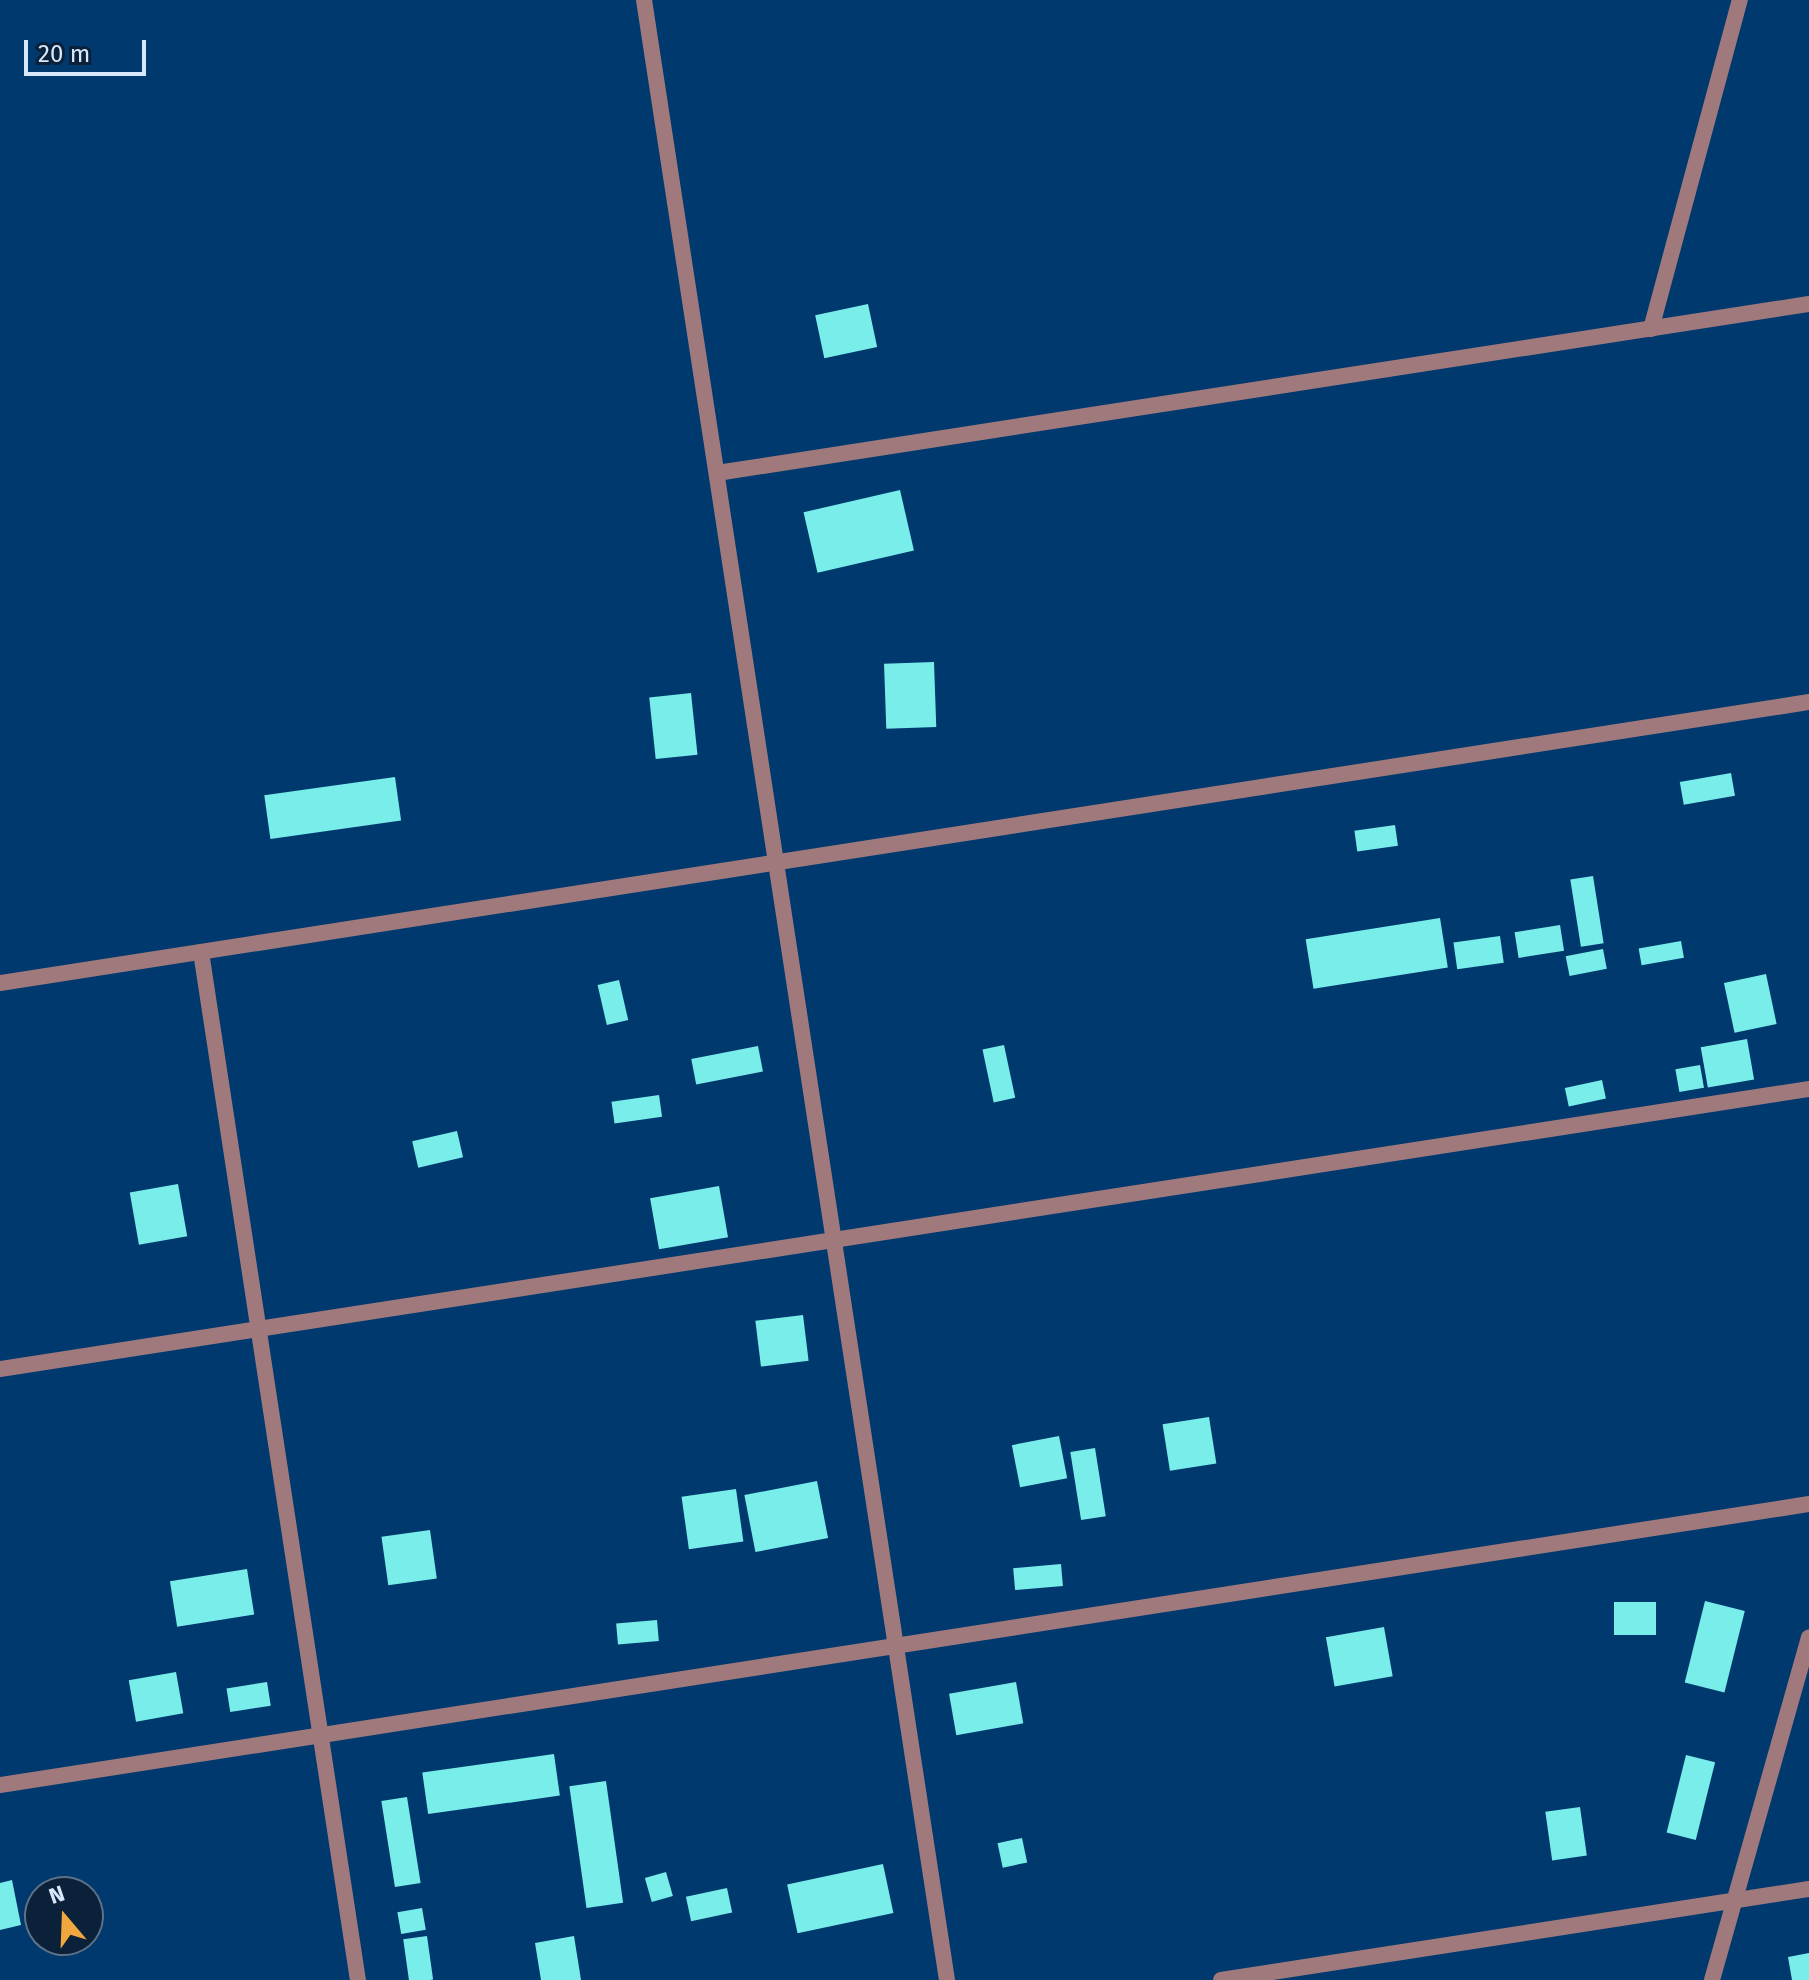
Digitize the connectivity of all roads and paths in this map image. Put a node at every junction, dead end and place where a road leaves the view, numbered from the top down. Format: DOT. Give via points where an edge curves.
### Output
graph roads {
  1 [pos="644,0"];
  2 [pos="1740,0"];
  3 [pos="1809,304"];
  4 [pos="1651,329"];
  5 [pos="717,473"];
  6 [pos="1809,702"];
  7 [pos="776,862"];
  8 [pos="201,952"];
  9 [pos="0,983"];
  10 [pos="1809,1089"];
  11 [pos="834,1240"];
  12 [pos="259,1329"];
  13 [pos="0,1369"];
  14 [pos="1809,1504"];
  15 [pos="1809,1637"];
  16 [pos="896,1646"];
  17 [pos="321,1735"];
  18 [pos="0,1785"];
  19 [pos="1809,1889"];
  20 [pos="1735,1900"];
  21 [pos="358,1980"];
  22 [pos="947,1980"];
  23 [pos="1221,1980"];
  24 [pos="1712,1980"];
  1 -- 5 [label="street"];
  2 -- 4 [label="street"];
  3 -- 4 [label="street"];
  4 -- 5 [label="street"];
  5 -- 7 [label="street"];
  6 -- 7 [label="street"];
  7 -- 8 [label="street"];
  7 -- 11 [label="street"];
  8 -- 9 [label="street"];
  8 -- 12 [label="street"];
  10 -- 11 [label="street"];
  11 -- 12 [label="street"];
  11 -- 16 [label="street"];
  12 -- 13 [label="street"];
  12 -- 17 [label="street"];
  14 -- 16 [label="street"];
  15 -- 20 [label="street"];
  16 -- 17 [label="street"];
  16 -- 22 [label="street"];
  17 -- 18 [label="street"];
  17 -- 21 [label="street"];
  19 -- 20 [label="street"];
  20 -- 23 [label="street"];
  20 -- 24 [label="street"];
}
